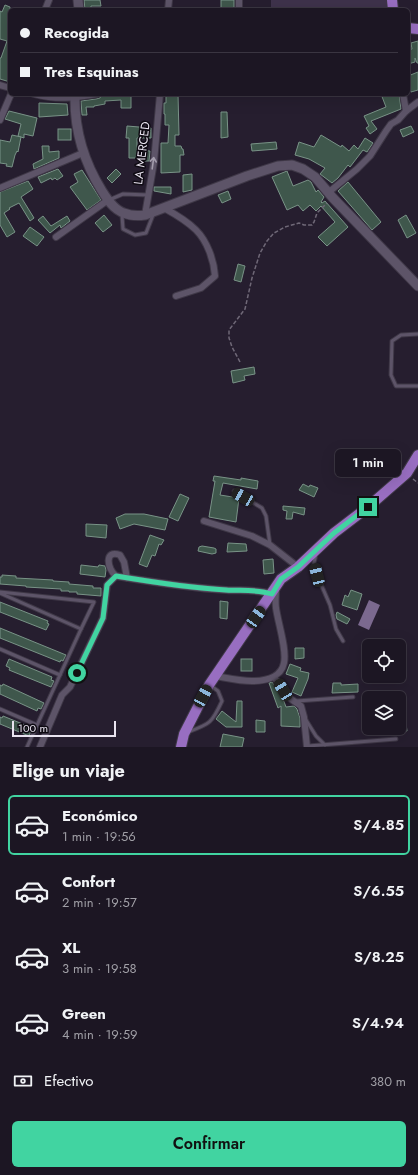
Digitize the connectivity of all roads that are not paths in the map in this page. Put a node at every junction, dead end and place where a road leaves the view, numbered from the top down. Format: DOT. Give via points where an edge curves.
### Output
graph roads {
  1 [pos="11,96"];
  2 [pos="46,96"];
  3 [pos="75,96"];
  4 [pos="160,96"];
  5 [pos="403,96"];
  6 [pos="418,102"];
  7 [pos="406,111"];
  8 [pos="0,120"];
  9 [pos="83,153"];
  10 [pos="0,188"];
  11 [pos="148,195"];
  12 [pos="331,195"];
  13 [pos="110,202"];
  14 [pos="164,208"];
  15 [pos="122,213"];
  16 [pos="150,214"];
  17 [pos="56,237"];
  18 [pos="418,286"];
  19 [pos="176,296"];
  20 [pos="418,334"];
  21 [pos="418,386"];
  22 [pos="418,455"];
  23 [pos="234,492"];
  24 [pos="204,521"];
  25 [pos="270,545"];
  26 [pos="317,548"];
  27 [pos="298,567"];
  28 [pos="116,576"];
  29 [pos="127,578"];
  30 [pos="274,591"];
  31 [pos="0,593"];
  32 [pos="80,629"];
  33 [pos="343,641"];
  34 [pos="0,649"];
  35 [pos="60,675"];
  36 [pos="274,677"];
  37 [pos="212,681"];
  38 [pos="353,697"];
  39 [pos="296,702"];
  40 [pos="0,709"];
  41 [pos="304,717"];
  42 [pos="37,725"];
  43 [pos="184,734"];
  44 [pos="396,739"];
  45 [pos="325,745"];
  46 [pos="27,747"];
  47 [pos="40,747"];
  48 [pos="181,747"];
  49 [pos="307,747"];
  1 -- 8 [label="street"];
  2 -- 3 [label="street"];
  3 -- 9 [label="main road" via="77,129"];
  11 -- 4 [label="street, LA MERCED, one-way" via="154,162"];
  5 -- 7 [label="street"];
  6 -- 7 [label="street"];
  7 -- 12 [label="street" via="386,131 370,156"];
  9 -- 10 [label="street"];
  9 -- 13 [label="main road" via="89,169"];
  11 -- 13 [label="lane" via="123,194"];
  11 -- 16 [label="street, LA MERCED"];
  12 -- 14 [label="main road" via="315,177 303,169 292,165 278,166"];
  12 -- 18 [label="main road"];
  13 -- 15 [label="main road"];
  13 -- 17 [label="street"];
  14 -- 16 [label="main road"];
  14 -- 19 [label="street" via="196,229 206,244 214,265 215,276 201,288"];
  15 -- 16 [label="main road" via="132,216"];
  15 -- 16 [label="lane" via="123,229 135,235 146,233"];
  20 -- 21 [label="lane" via="401,335 392,341 391,368 396,386"];
  22 -- 26 [label="highway" via="408,473"];
  23 -- 25 [label="lane" via="262,508 266,516"];
  24 -- 25 [label="street" via="252,536"];
  25 -- 27 [label="street"];
  26 -- 27 [label="highway"];
  26 -- 33 [label="lane" via="314,563 317,575 330,605 336,629"];
  27 -- 30 [label="highway" via="281,579"];
  28 -- 29 [label="street"];
  28 -- 29 [label="street" via="108,562 110,556 116,554 120,555 124,562"];
  28 -- 47 [label="street" via="107,585 103,618 70,687 62,695"];
  29 -- 30 [label="street" via="226,590"];
  30 -- 36 [label="street" via="284,664"];
  30 -- 37 [label="highway"];
  31 -- 32 [label="lane"];
  31 -- 32 [label="lane" via="94,602"];
  32 -- 35 [label="lane"];
  34 -- 35 [label="lane"];
  35 -- 42 [label="lane"];
  36 -- 37 [label="street" via="252,681"];
  36 -- 39 [label="street" via="288,697"];
  37 -- 43 [label="highway"];
  37 -- 43 [label="lane" via="222,701 215,715 208,724"];
  38 -- 39 [label="lane"];
  39 -- 41 [label="street" via="301,706"];
  40 -- 42 [label="lane"];
  41 -- 45 [label="lane"];
  41 -- 49 [label="street"];
  42 -- 46 [label="lane"];
  43 -- 48 [label="highway"];
  44 -- 45 [label="lane"];
  45 -- 49 [label="lane"];
}
